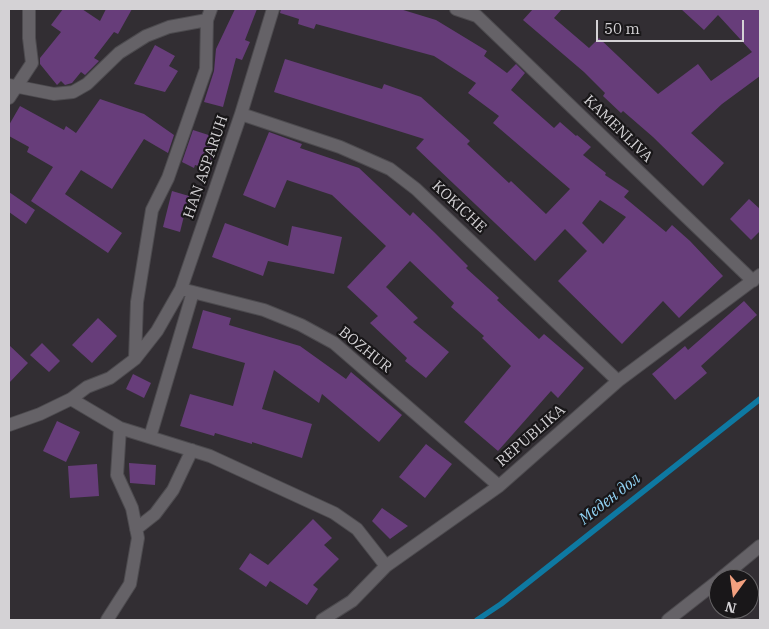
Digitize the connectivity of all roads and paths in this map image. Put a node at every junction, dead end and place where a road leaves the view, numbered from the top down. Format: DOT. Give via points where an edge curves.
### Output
graph roads {
  1 [pos="29,9"];
  2 [pos="273,9"];
  3 [pos="456,9"];
  4 [pos="209,14"];
  5 [pos="12,86"];
  6 [pos="9,98"];
  7 [pos="241,114"];
  8 [pos="757,278"];
  9 [pos="187,291"];
  10 [pos="135,359"];
  11 [pos="618,381"];
  12 [pos="71,398"];
  13 [pos="9,425"];
  14 [pos="120,428"];
  15 [pos="150,438"];
  16 [pos="192,450"];
  17 [pos="499,486"];
  18 [pos="136,529"];
  19 [pos="760,546"];
  20 [pos="386,566"];
  21 [pos="731,569"];
  22 [pos="709,587"];
  23 [pos="107,620"];
  24 [pos="322,620"];
  25 [pos="668,620"];
  1 -- 5 [label="street" via="32,63"];
  2 -- 7 [label="street, HAN ASPARUH"];
  3 -- 8 [label="street, KAMENLIVA" via="477,16"];
  4 -- 5 [label="street" via="146,36 119,53 87,84 73,92 54,94"];
  4 -- 10 [label="street" via="206,69 168,178 152,210 137,302"];
  5 -- 6 [label="street"];
  7 -- 9 [label="street, HAN ASPARUH"];
  7 -- 11 [label="street, KOKICHE" via="340,146 390,169 416,189"];
  8 -- 11 [label="street, REPUBLIKA"];
  9 -- 10 [label="street, HAN ASPARUH"];
  9 -- 15 [label="street"];
  9 -- 17 [label="street, BOZHUR" via="264,310 334,343"];
  10 -- 12 [label="street, HAN ASPARUH" via="110,378"];
  11 -- 17 [label="street, REPUBLIKA"];
  12 -- 13 [label="street, HAN ASPARUH"];
  12 -- 14 [label="street"];
  14 -- 15 [label="street"];
  14 -- 18 [label="street" via="117,475 132,508"];
  15 -- 16 [label="street"];
  16 -- 18 [label="street" via="173,490 155,514"];
  16 -- 20 [label="street" via="334,513 357,528"];
  17 -- 20 [label="street, REPUBLIKA"];
  18 -- 23 [label="street" via="138,538 130,584"];
  19 -- 21 [label="street"];
  20 -- 24 [label="street, REPUBLIKA" via="352,601"];
  22 -- 25 [label="street"];
}
